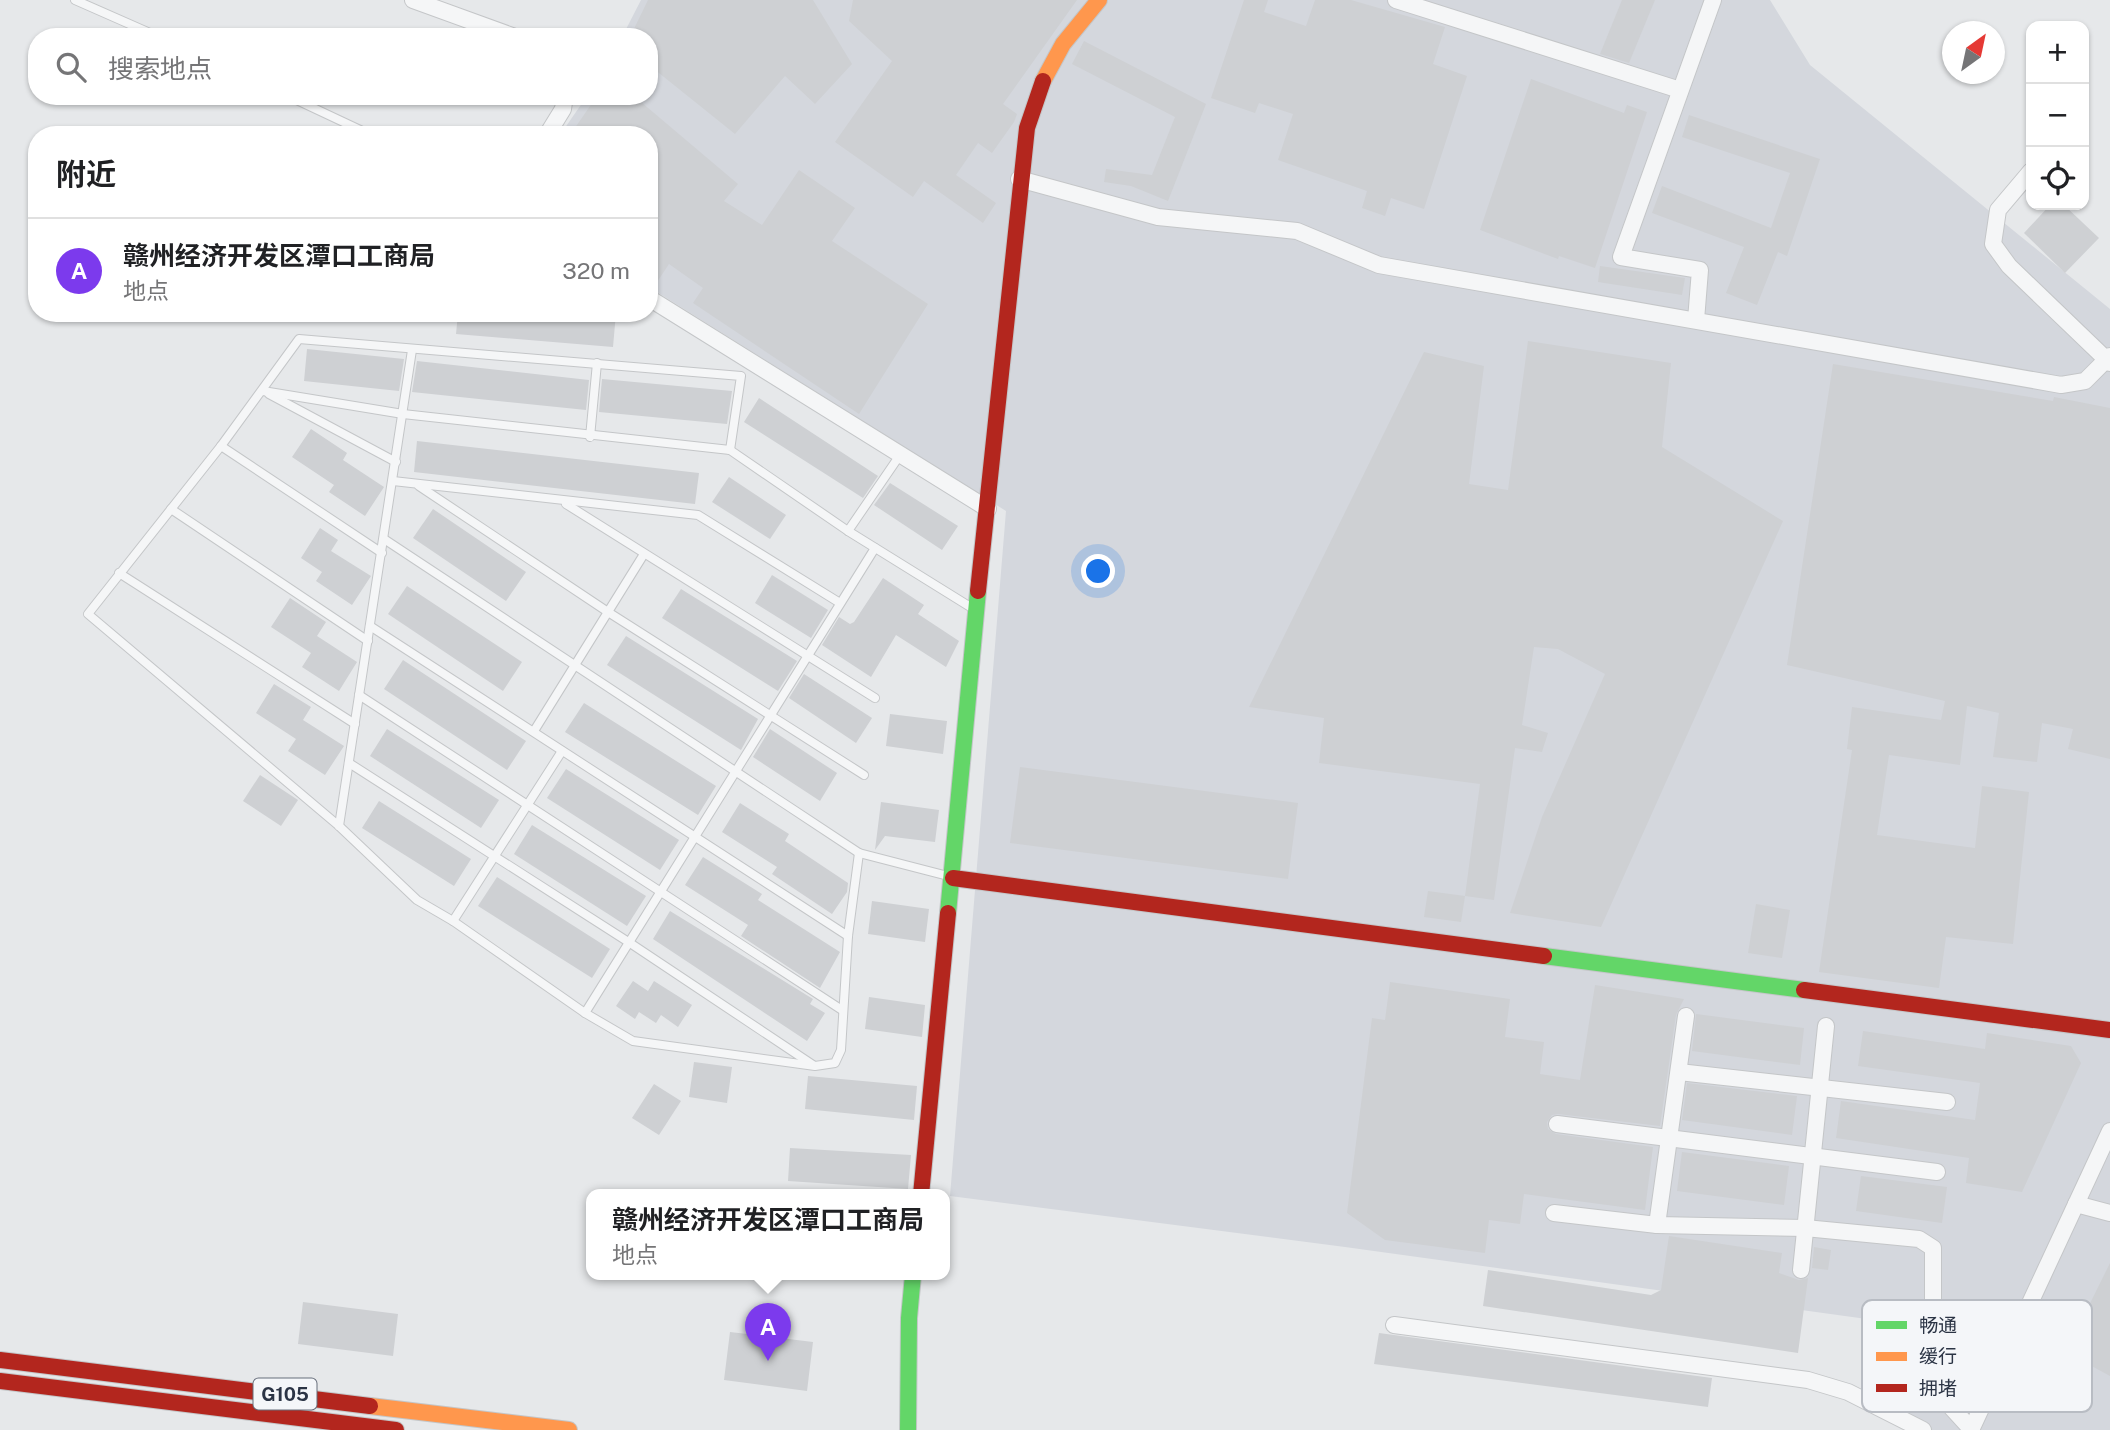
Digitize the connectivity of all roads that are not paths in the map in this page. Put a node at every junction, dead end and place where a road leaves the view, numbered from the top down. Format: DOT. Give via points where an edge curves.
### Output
graph roads {
  1 [pos="75,0"];
  2 [pos="413,0"];
  3 [pos="1099,0"];
  4 [pos="1396,0"];
  5 [pos="1713,0"];
  6 [pos="139,28"];
  7 [pos="491,28"];
  8 [pos="1680,90"];
  9 [pos="307,105"];
  10 [pos="564,105"];
  11 [pos="352,126"];
  12 [pos="553,126"];
  13 [pos="2026,177"];
  14 [pos="1019,179"];
  15 [pos="658,304"];
  16 [pos="1696,320"];
  17 [pos="412,350"];
  18 [pos="2109,360"];
  19 [pos="597,363"];
  20 [pos="263,391"];
  21 [pos="403,414"];
  22 [pos="590,437"];
  23 [pos="220,446"];
  24 [pos="730,450"];
  25 [pos="900,455"];
  26 [pos="396,462"];
  27 [pos="393,481"];
  28 [pos="419,486"];
  29 [pos="564,502"];
  30 [pos="171,509"];
  31 [pos="988,509"];
  32 [pos="848,531"];
  33 [pos="384,538"];
  34 [pos="875,548"];
  35 [pos="382,553"];
  36 [pos="644,554"];
  37 [pos="119,573"];
  38 [pos="840,603"];
  39 [pos="976,611"];
  40 [pos="608,612"];
  41 [pos="370,626"];
  42 [pos="368,641"];
  43 [pos="806,657"];
  44 [pos="574,665"];
  45 [pos="359,695"];
  46 [pos="875,698"];
  47 [pos="769,715"];
  48 [pos="355,724"];
  49 [pos="534,731"];
  50 [pos="562,751"];
  51 [pos="349,763"];
  52 [pos="735,770"];
  53 [pos="864,775"];
  54 [pos="528,804"];
  55 [pos="339,826"];
  56 [pos="694,837"];
  57 [pos="859,853"];
  58 [pos="494,857"];
  59 [pos="953,878"];
  60 [pos="660,893"];
  61 [pos="453,921"];
  62 [pos="848,936"];
  63 [pos="629,943"];
  64 [pos="842,1010"];
  65 [pos="585,1013"];
  66 [pos="1686,1016"];
  67 [pos="1826,1026"];
  68 [pos="2110,1030"];
  69 [pos="815,1066"];
  70 [pos="1679,1072"];
  71 [pos="1820,1088"];
  72 [pos="1947,1102"];
  73 [pos="1557,1124"];
  74 [pos="2110,1131"];
  75 [pos="1669,1138"];
  76 [pos="1813,1156"];
  77 [pos="1937,1172"];
  78 [pos="922,1189"];
  79 [pos="2076,1204"];
  80 [pos="1554,1213"];
  81 [pos="2110,1213"];
  82 [pos="1657,1225"];
  83 [pos="1805,1228"];
  84 [pos="1801,1270"];
  85 [pos="913,1280"];
  86 [pos="1933,1300"];
  87 [pos="2031,1300"];
  88 [pos="1394,1325"];
  89 [pos="0,1360"];
  90 [pos="0,1381"];
  91 [pos="1862,1399"];
  92 [pos="335,1400"];
  93 [pos="360,1404"];
  94 [pos="1887,1412"];
  95 [pos="1955,1412"];
  96 [pos="1979,1412"];
  97 [pos="332,1426"];
  98 [pos="357,1427"];
  99 [pos="396,1430"];
  100 [pos="569,1430"];
  101 [pos="908,1430"];
  102 [pos="1923,1430"];
  103 [pos="1971,1430"];
  1 -- 6 [label="lane"];
  2 -- 7 [label="street"];
  3 -- 14 [label="main road" via="1075,25 1040,81"];
  4 -- 8 [label="street"];
  5 -- 8 [label="street"];
  8 -- 16 [label="street" via="1621,257 1700,270"];
  9 -- 11 [label="lane"];
  10 -- 12 [label="street"];
  13 -- 18 [label="street" via="1998,210 1993,244 2009,266"];
  14 -- 16 [label="street" via="1158,217 1297,231 1379,265"];
  14 -- 31 [label="main road"];
  15 -- 25 [label="street"];
  16 -- 18 [label="street" via="2060,385 2085,381"];
  17 -- 19 [label="lane"];
  17 -- 20 [label="lane" via="299,339"];
  17 -- 21 [label="lane"];
  19 -- 22 [label="lane"];
  19 -- 24 [label="lane" via="741,376"];
  20 -- 21 [label="lane"];
  20 -- 23 [label="lane"];
  20 -- 26 [label="lane"];
  21 -- 22 [label="lane"];
  21 -- 26 [label="lane"];
  22 -- 24 [label="lane"];
  23 -- 30 [label="lane"];
  23 -- 35 [label="lane"];
  24 -- 32 [label="lane"];
  25 -- 31 [label="street"];
  25 -- 32 [label="lane"];
  26 -- 27 [label="lane"];
  27 -- 28 [label="lane"];
  27 -- 33 [label="lane"];
  28 -- 29 [label="lane"];
  28 -- 40 [label="lane"];
  29 -- 36 [label="lane"];
  29 -- 38 [label="lane" via="698,515"];
  30 -- 37 [label="lane"];
  30 -- 42 [label="lane"];
  31 -- 39 [label="main road"];
  32 -- 34 [label="lane"];
  33 -- 35 [label="lane"];
  33 -- 44 [label="lane"];
  34 -- 38 [label="lane"];
  34 -- 39 [label="lane"];
  35 -- 41 [label="lane"];
  36 -- 40 [label="lane"];
  36 -- 43 [label="lane"];
  37 -- 48 [label="lane"];
  37 -- 55 [label="lane" via="88,614"];
  38 -- 43 [label="lane"];
  39 -- 59 [label="main road"];
  40 -- 44 [label="lane"];
  40 -- 47 [label="lane"];
  41 -- 42 [label="lane"];
  41 -- 49 [label="lane"];
  42 -- 45 [label="lane"];
  43 -- 46 [label="lane"];
  43 -- 47 [label="lane"];
  44 -- 49 [label="lane"];
  44 -- 52 [label="lane"];
  45 -- 48 [label="lane"];
  45 -- 54 [label="lane"];
  47 -- 52 [label="lane"];
  47 -- 53 [label="lane"];
  48 -- 51 [label="lane"];
  49 -- 50 [label="lane"];
  50 -- 54 [label="lane"];
  50 -- 56 [label="lane"];
  51 -- 55 [label="lane"];
  51 -- 58 [label="lane"];
  52 -- 56 [label="lane"];
  52 -- 57 [label="lane"];
  54 -- 58 [label="lane"];
  54 -- 60 [label="lane"];
  55 -- 61 [label="lane" via="417,900"];
  56 -- 60 [label="lane"];
  56 -- 62 [label="lane"];
  57 -- 59 [label="lane"];
  57 -- 62 [label="lane"];
  58 -- 61 [label="lane"];
  58 -- 63 [label="lane"];
  59 -- 68 [label="main road"];
  59 -- 78 [label="main road"];
  60 -- 63 [label="lane"];
  60 -- 64 [label="lane"];
  61 -- 65 [label="lane"];
  62 -- 64 [label="lane"];
  63 -- 65 [label="lane"];
  63 -- 69 [label="lane"];
  64 -- 69 [label="lane" via="841,1050 835,1063"];
  65 -- 69 [label="lane" via="634,1041"];
  66 -- 70 [label="street"];
  67 -- 71 [label="street"];
  70 -- 71 [label="street"];
  70 -- 75 [label="street"];
  71 -- 72 [label="street"];
  71 -- 76 [label="street"];
  73 -- 75 [label="street"];
  74 -- 79 [label="street"];
  75 -- 76 [label="street"];
  75 -- 82 [label="street"];
  76 -- 77 [label="street"];
  76 -- 83 [label="street"];
  79 -- 81 [label="street"];
  79 -- 87 [label="street"];
  80 -- 82 [label="street"];
  82 -- 83 [label="street"];
  83 -- 84 [label="street"];
  83 -- 86 [label="street" via="1919,1239 1933,1248"];
  85 -- 101 [label="main road"];
  88 -- 91 [label="street" via="1808,1380"];
  89 -- 92 [label="main road, G105"];
  90 -- 97 [label="main road, G105"];
  92 -- 93 [label="main road, G105"];
  92 -- 97 [label="main road"];
  93 -- 98 [label="main road"];
  93 -- 100 [label="main road, G105"];
  94 -- 102 [label="street"];
  95 -- 103 [label="street"];
  96 -- 103 [label="street"];
  97 -- 98 [label="main road, G105"];
  98 -- 99 [label="main road, G105"];
}
